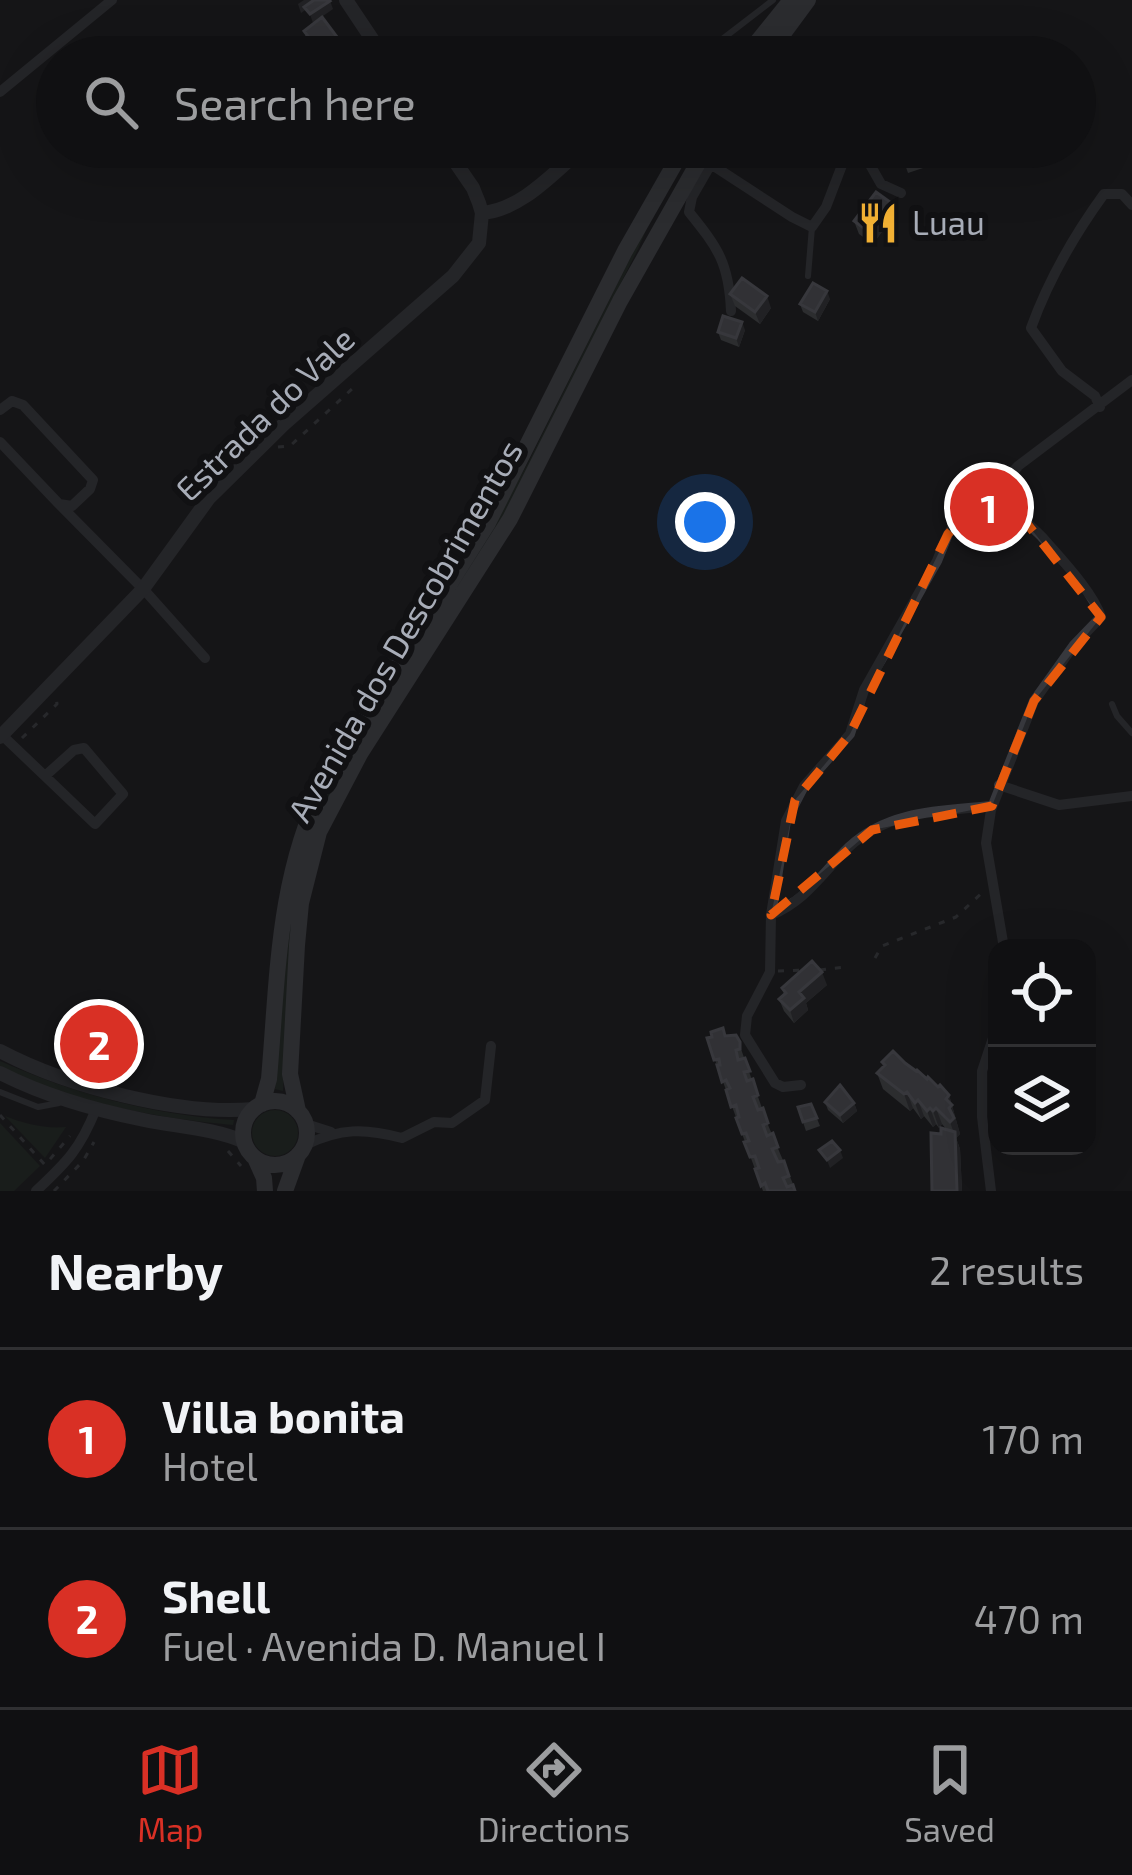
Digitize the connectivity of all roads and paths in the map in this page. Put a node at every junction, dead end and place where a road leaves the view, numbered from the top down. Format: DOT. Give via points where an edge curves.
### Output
graph roads {
  1 [pos="112,0"];
  2 [pos="346,0"];
  3 [pos="773,0"];
  4 [pos="791,0"];
  5 [pos="808,0"];
  6 [pos="68,36"];
  7 [pos="370,36"];
  8 [pos="726,36"];
  9 [pos="762,36"];
  10 [pos="781,36"];
  11 [pos="36,62"];
  12 [pos="0,92"];
  13 [pos="459,168"];
  14 [pos="559,168"];
  15 [pos="672,168"];
  16 [pos="699,168"];
  17 [pos="702,168"];
  18 [pos="723,168"];
  19 [pos="841,168"];
  20 [pos="872,168"];
  21 [pos="1132,179"];
  22 [pos="901,193"];
  23 [pos="1123,194"];
  24 [pos="1132,205"];
  25 [pos="482,213"];
  26 [pos="812,227"];
  27 [pos="808,276"];
  28 [pos="731,311"];
  29 [pos="358,369"];
  30 [pos="1132,380"];
  31 [pos="6,401"];
  32 [pos="1100,406"];
  33 [pos="0,410"];
  34 [pos="0,442"];
  35 [pos="268,447"];
  36 [pos="1017,468"];
  37 [pos="994,482"];
  38 [pos="80,498"];
  39 [pos="59,504"];
  40 [pos="1014,508"];
  41 [pos="80,524"];
  42 [pos="143,589"];
  43 [pos="205,658"];
  44 [pos="55,691"];
  45 [pos="1112,704"];
  46 [pos="1132,733"];
  47 [pos="5,739"];
  48 [pos="45,776"];
  49 [pos="999,785"];
  50 [pos="1132,796"];
  51 [pos="992,806"];
  52 [pos="992,888"];
  53 [pos="771,915"];
  54 [pos="1002,939"];
  55 [pos="875,958"];
  56 [pos="845,967"];
  57 [pos="770,972"];
  58 [pos="491,1046"];
  59 [pos="990,1047"];
  60 [pos="0,1052"];
  61 [pos="0,1073"];
  62 [pos="801,1085"];
  63 [pos="0,1092"];
  64 [pos="68,1101"];
  65 [pos="258,1106"];
  66 [pos="97,1108"];
  67 [pos="0,1115"];
  68 [pos="302,1117"];
  69 [pos="98,1132"];
  70 [pos="334,1132"];
  71 [pos="68,1135"];
  72 [pos="224,1146"];
  73 [pos="250,1149"];
  74 [pos="301,1150"];
  75 [pos="251,1176"];
  76 [pos="36,1191"];
  77 [pos="54,1191"];
  78 [pos="265,1191"];
  79 [pos="285,1191"];
  80 [pos="991,1191"];
  1 -- 6 [label="street"];
  2 -- 7 [label="street"];
  3 -- 8 [label="lane"];
  4 -- 9 [label="main road"];
  5 -- 10 [label="main road"];
  11 -- 12 [label="street"];
  13 -- 25 [label="street"];
  14 -- 25 [label="street" via="524,197"];
  15 -- 65 [label="main road, Avenida dos Descobrimentos" via="488,523 309,813 284,906 269,1079"];
  16 -- 68 [label="main road, Avenida dos Descobrimentos" via="509,519 319,832 297,945 290,1074"];
  17 -- 28 [label="street" via="688,212 723,263"];
  18 -- 26 [label="street"];
  19 -- 26 [label="street"];
  20 -- 22 [label="street" via="881,184"];
  21 -- 23 [label="street"];
  23 -- 24 [label="street"];
  23 -- 32 [label="street" via="1104,194 1086,218 1031,328"];
  25 -- 42 [label="street, Estrada do Vale" via="479,243 453,276 209,498"];
  26 -- 27 [label="lane"];
  29 -- 35 [label="path" via="352,389 290,446"];
  30 -- 32 [label="street"];
  31 -- 33 [label="street"];
  31 -- 38 [label="street" via="23,405 93,480"];
  32 -- 36 [label="street"];
  34 -- 39 [label="street"];
  36 -- 37 [label="street"];
  36 -- 40 [label="street" via="1006,486"];
  37 -- 40 [label="street"];
  37 -- 53 [label="street" via="948,534 864,690 850,734 795,800"];
  38 -- 39 [label="street"];
  38 -- 41 [label="street"];
  39 -- 41 [label="street"];
  40 -- 49 [label="street" via="1101,617 1034,701"];
  41 -- 42 [label="street"];
  42 -- 43 [label="street"];
  42 -- 47 [label="street, Estrada do Vale"];
  44 -- 47 [label="path" via="57,704"];
  45 -- 46 [label="lane"];
  47 -- 48 [label="street"];
  48 -- 48 [label="street" via="95,824 122,794 84,748"];
  49 -- 50 [label="street" via="1059,805"];
  49 -- 51 [label="street"];
  51 -- 52 [label="street"];
  51 -- 53 [label="street" via="903,816 872,830 801,898"];
  52 -- 54 [label="street"];
  52 -- 55 [label="path" via="956,917 882,946"];
  53 -- 57 [label="street"];
  56 -- 57 [label="path"];
  57 -- 62 [label="street" via="746,1035 778,1086"];
  58 -- 70 [label="street" via="485,1100 452,1123 434,1122 402,1138"];
  59 -- 80 [label="street" via="982,1117"];
  60 -- 65 [label="street" via="143,1099 211,1111"];
  61 -- 64 [label="street"];
  63 -- 64 [label="lane" via="38,1107"];
  64 -- 66 [label="street"];
  65 -- 68 [label="main road" via="281,1102"];
  65 -- 73 [label="main road" via="245,1124"];
  66 -- 73 [label="street" via="216,1131"];
  66 -- 76 [label="street" via="73,1156"];
  67 -- 71 [label="path" via="45,1165"];
  68 -- 70 [label="street"];
  68 -- 74 [label="main road"];
  69 -- 77 [label="path"];
  70 -- 74 [label="street"];
  72 -- 75 [label="path"];
  73 -- 74 [label="main road" via="263,1162 281,1164"];
  73 -- 78 [label="main road"];
  74 -- 79 [label="main road"];
}
